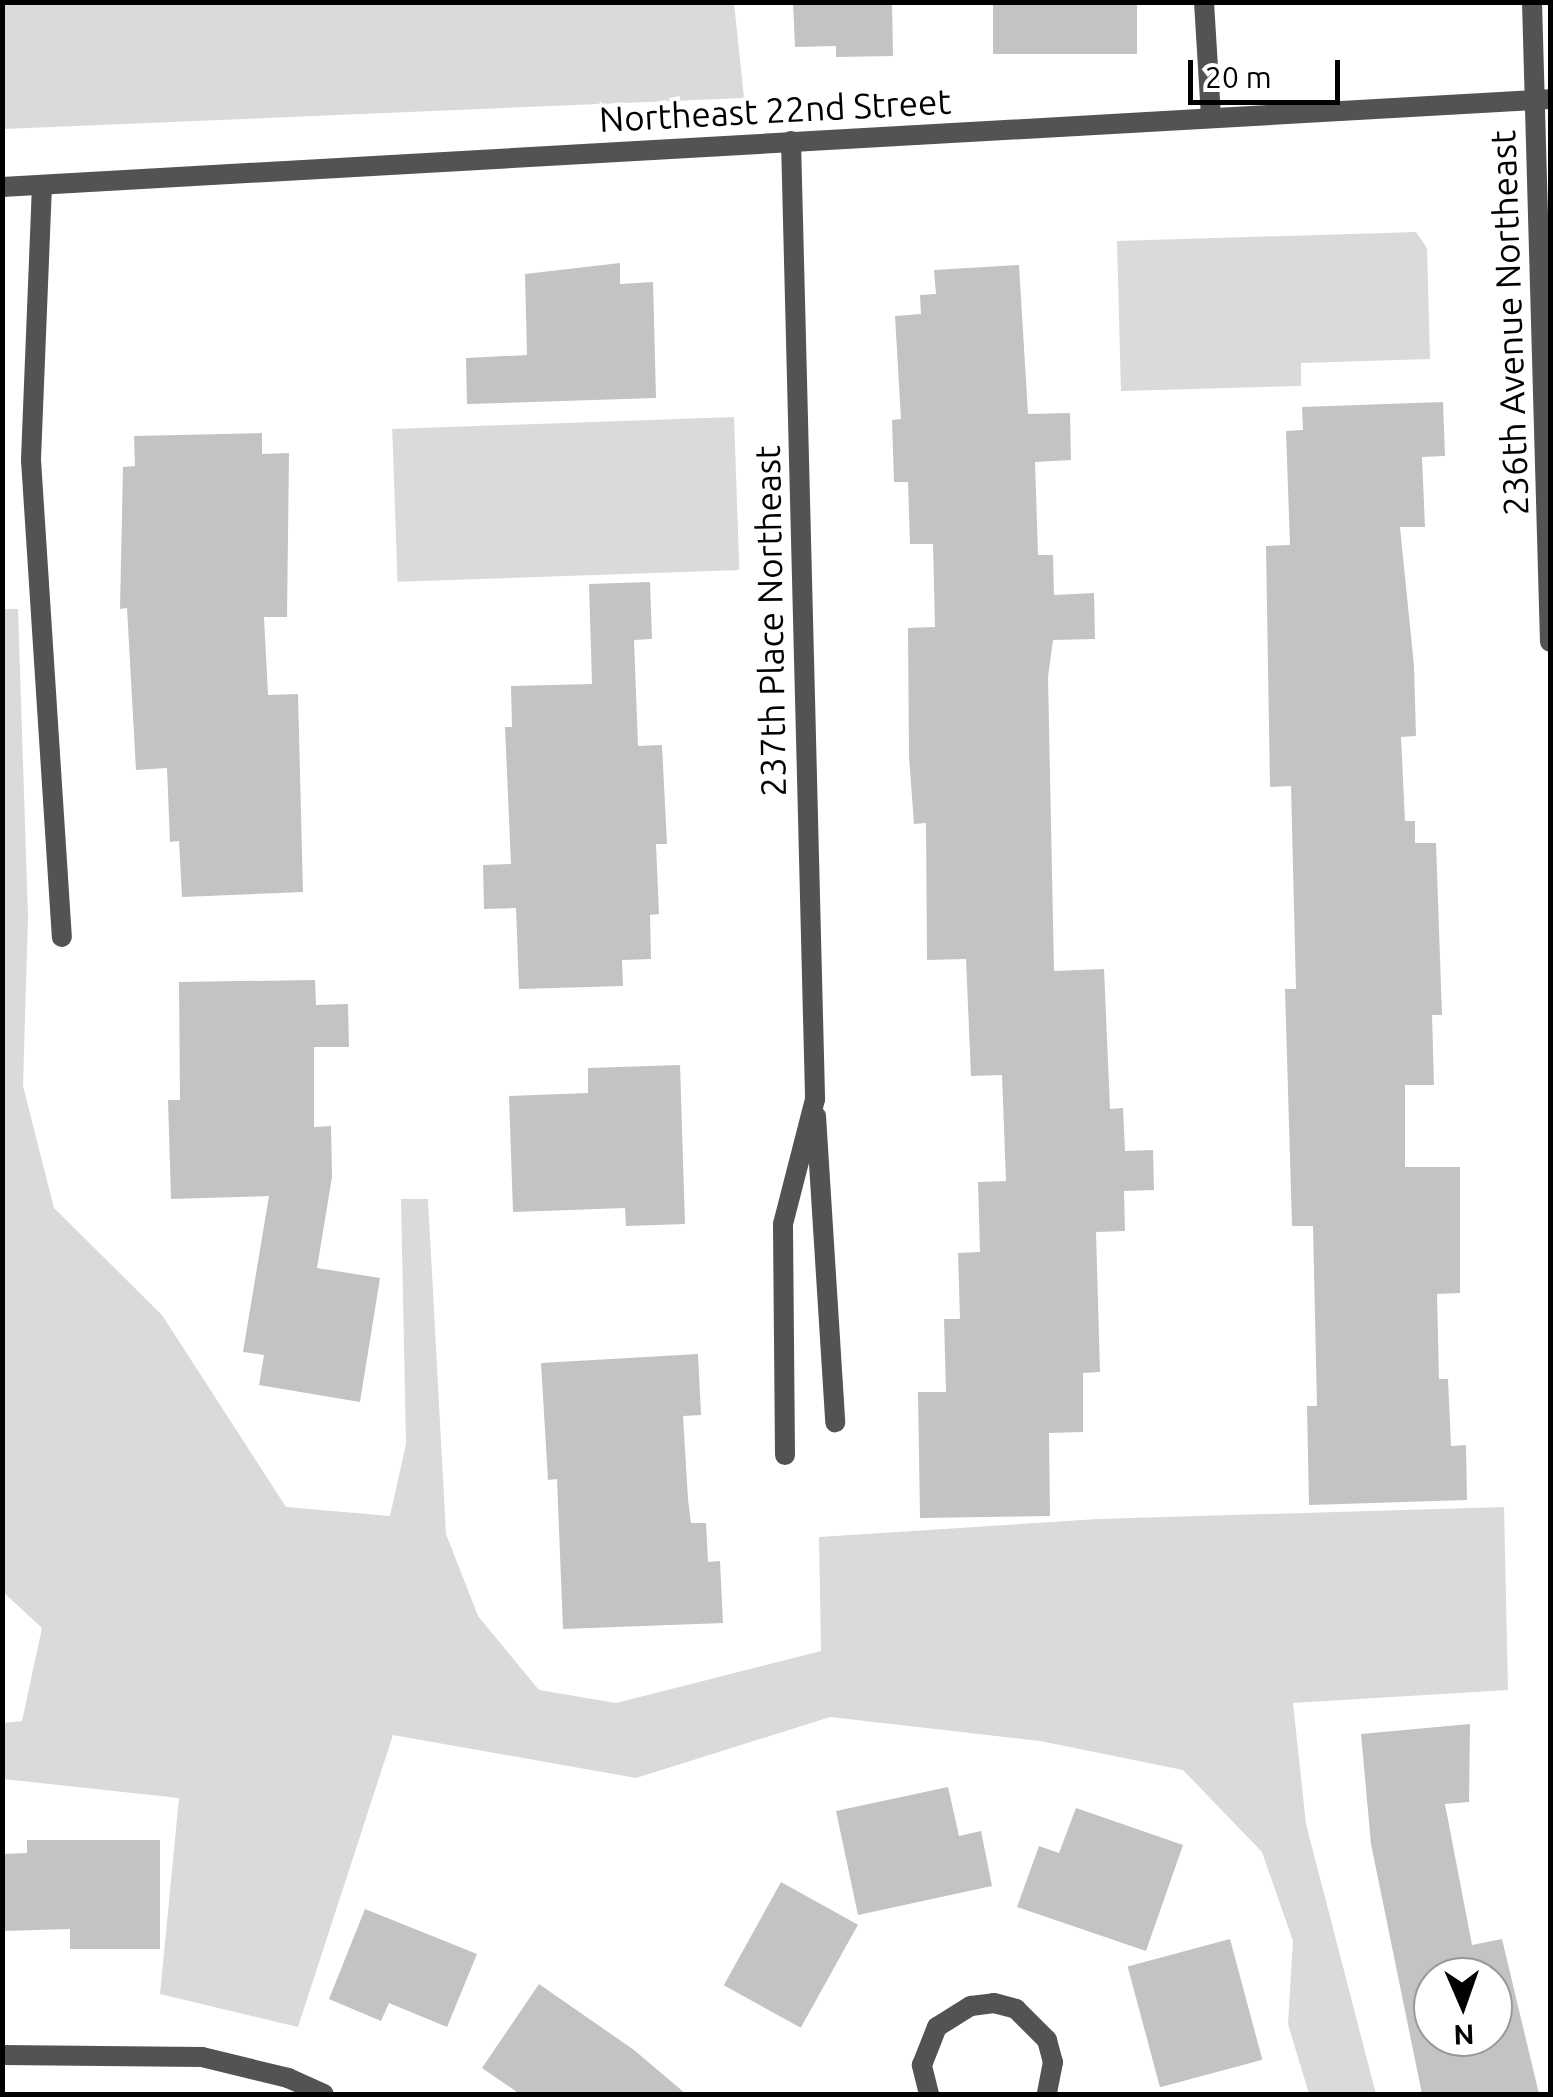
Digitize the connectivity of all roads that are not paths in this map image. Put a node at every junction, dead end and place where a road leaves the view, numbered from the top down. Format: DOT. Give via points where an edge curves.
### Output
graph roads {
  1 [pos="1204,2"];
  2 [pos="1532,2"];
  3 [pos="1543,98"];
  4 [pos="1211,117"];
  5 [pos="790,141"];
  6 [pos="42,185"];
  7 [pos="2,188"];
  8 [pos="1550,642"];
  9 [pos="62,937"];
  10 [pos="815,1100"];
  11 [pos="835,1422"];
  12 [pos="785,1454"];
  13 [pos="2,2055"];
  14 [pos="324,2094"];
  15 [pos="929,2094"];
  16 [pos="1047,2094"];
  1 -- 4 [label="street"];
  2 -- 3 [label="street, 236th Avenue Northeast"];
  3 -- 4 [label="street, Northeast 22nd Street"];
  3 -- 8 [label="street, 236th Avenue Northeast"];
  4 -- 5 [label="street, Northeast 22nd Street"];
  5 -- 6 [label="street, Northeast 22nd Street"];
  5 -- 10 [label="street, 237th Place Northeast"];
  6 -- 7 [label="street, Northeast 22nd Street"];
  6 -- 9 [label="street" via="31,460"];
  10 -- 11 [label="street"];
  10 -- 12 [label="street" via="783,1224"];
  13 -- 14 [label="street" via="202,2057"];
  15 -- 16 [label="street" via="922,2065 937,2027 962,2010 994,2003 1016,2009 1047,2040 1053,2062"];
}
